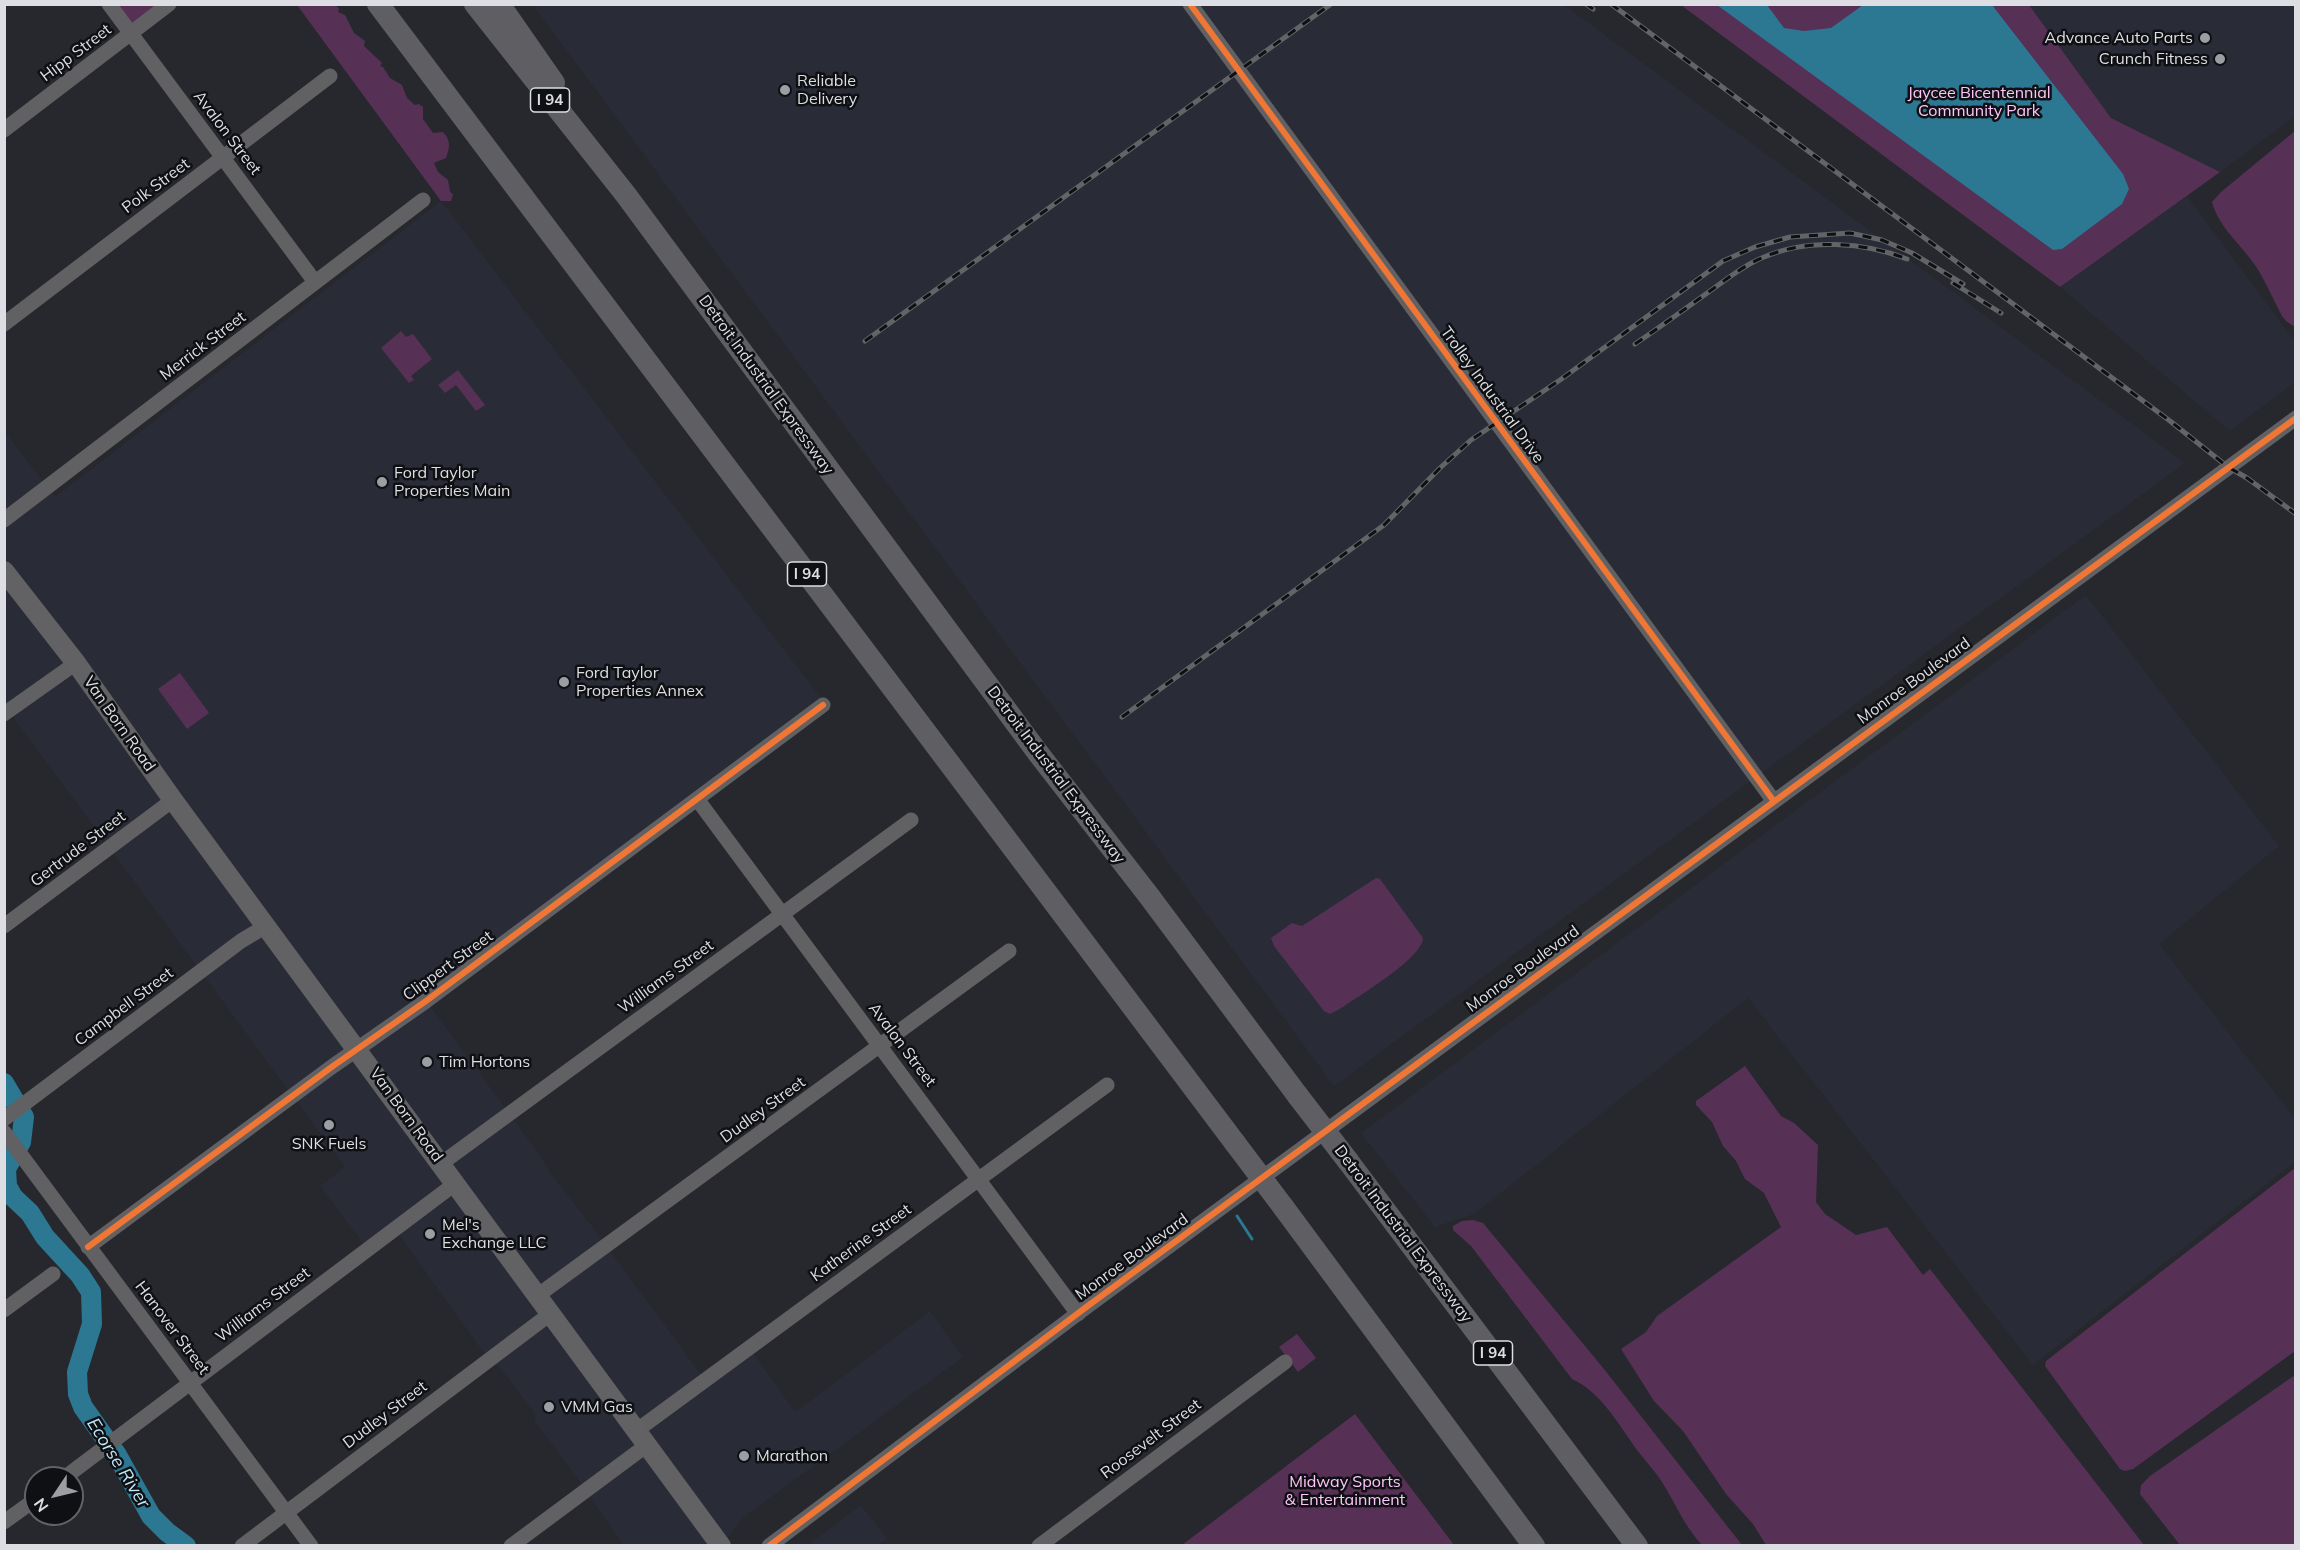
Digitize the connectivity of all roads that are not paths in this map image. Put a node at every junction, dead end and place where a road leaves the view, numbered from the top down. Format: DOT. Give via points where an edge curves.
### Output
graph roads {
  1 [pos="109,4"];
  2 [pos="169,4"];
  3 [pos="368,4"];
  4 [pos="378,4"];
  5 [pos="475,4"];
  6 [pos="499,4"];
  7 [pos="1190,4"];
  8 [pos="131,34"];
  9 [pos="420,62"];
  10 [pos="330,76"];
  11 [pos="4,130"];
  12 [pos="223,158"];
  13 [pos="626,195"];
  14 [pos="423,200"];
  15 [pos="315,282"];
  16 [pos="4,324"];
  17 [pos="2295,418"];
  18 [pos="4,520"];
  19 [pos="4,571"];
  20 [pos="75,663"];
  21 [pos="823,705"];
  22 [pos="4,714"];
  23 [pos="697,799"];
  24 [pos="173,800"];
  25 [pos="1773,801"];
  26 [pos="911,820"];
  27 [pos="782,914"];
  28 [pos="4,926"];
  29 [pos="266,926"];
  30 [pos="1009,951"];
  31 [pos="880,1046"];
  32 [pos="358,1049"];
  33 [pos="1107,1086"];
  34 [pos="8,1116"];
  35 [pos="8,1137"];
  36 [pos="442,1163"];
  37 [pos="978,1180"];
  38 [pos="456,1184"];
  39 [pos="88,1247"];
  40 [pos="53,1274"];
  41 [pos="537,1296"];
  42 [pos="4,1310"];
  43 [pos="550,1314"];
  44 [pos="1078,1314"];
  45 [pos="1285,1362"];
  46 [pos="190,1382"];
  47 [pos="642,1438"];
  48 [pos="80,1466"];
  49 [pos="24,1508"];
  50 [pos="286,1512"];
  51 [pos="4,1522"];
  52 [pos="242,1545"];
  53 [pos="311,1545"];
  54 [pos="512,1545"];
  55 [pos="721,1545"];
  56 [pos="769,1545"];
  57 [pos="1039,1545"];
  58 [pos="1534,1545"];
  59 [pos="1637,1545"];
  1 -- 8 [label="street, Avalon Street"];
  2 -- 8 [label="street, Hipp Street"];
  3 -- 9 [label="highway"];
  4 -- 9 [label="highway, I 94"];
  5 -- 13 [label="highway, Detroit Industrial Expressway / I 94"];
  6 -- 13 [label="highway"];
  7 -- 25 [label="street, Trolley Industrial Drive"];
  8 -- 11 [label="street, Hipp Street"];
  8 -- 12 [label="street, Avalon Street"];
  9 -- 58 [label="highway, I 94, bridge"];
  10 -- 12 [label="street, Polk Street"];
  12 -- 15 [label="street, Avalon Street"];
  12 -- 16 [label="street, Polk Street"];
  13 -- 59 [label="highway, Detroit Industrial Expressway / I 94, bridge" via="1031,743"];
  14 -- 15 [label="street, Merrick Street"];
  15 -- 18 [label="street, Merrick Street"];
  17 -- 25 [label="street, Monroe Boulevard"];
  19 -- 20 [label="main road, Van Born Road"];
  20 -- 22 [label="street"];
  20 -- 24 [label="main road, Van Born Road"];
  21 -- 23 [label="street, Clippert Street"];
  23 -- 27 [label="street, Avalon Street"];
  23 -- 32 [label="street, Clippert Street"];
  24 -- 28 [label="street, Gertrude Street"];
  24 -- 29 [label="main road, Van Born Road"];
  25 -- 44 [label="street, Monroe Boulevard"];
  26 -- 27 [label="street, Williams Street"];
  27 -- 31 [label="street, Avalon Street"];
  27 -- 36 [label="street, Williams Street"];
  29 -- 32 [label="main road, Van Born Road"];
  29 -- 34 [label="street, Campbell Street"];
  30 -- 31 [label="street, Dudley Street"];
  31 -- 37 [label="street, Avalon Street"];
  31 -- 41 [label="street, Dudley Street"];
  32 -- 36 [label="main road, Van Born Road"];
  32 -- 39 [label="street, Clippert Street"];
  33 -- 37 [label="street, Katherine Street"];
  35 -- 39 [label="street, Hanover Street"];
  36 -- 38 [label="main road, Van Born Road"];
  37 -- 44 [label="street, Avalon Street"];
  37 -- 47 [label="street, Katherine Street"];
  38 -- 41 [label="main road, Van Born Road"];
  38 -- 46 [label="street, Williams Street"];
  39 -- 46 [label="street, Hanover Street"];
  40 -- 42 [label="street"];
  41 -- 43 [label="main road, Van Born Road"];
  43 -- 47 [label="main road, Van Born Road"];
  43 -- 50 [label="street, Dudley Street"];
  44 -- 56 [label="street, Monroe Boulevard"];
  45 -- 57 [label="street, Roosevelt Street"];
  46 -- 48 [label="street, Williams Street"];
  46 -- 50 [label="street, Hanover Street"];
  47 -- 54 [label="street, Katherine Street"];
  47 -- 55 [label="main road, Van Born Road"];
  49 -- 51 [label="street"];
  50 -- 52 [label="street, Dudley Street"];
  50 -- 53 [label="street, Hanover Street"];
}
